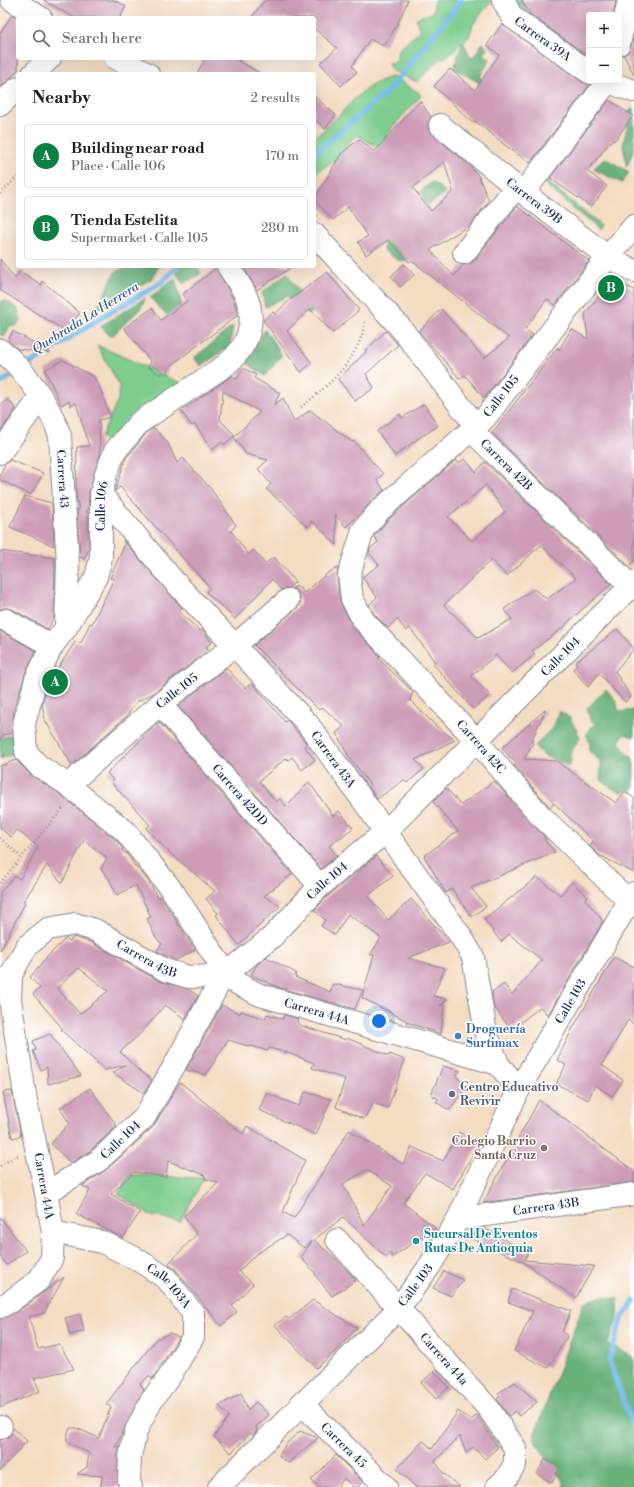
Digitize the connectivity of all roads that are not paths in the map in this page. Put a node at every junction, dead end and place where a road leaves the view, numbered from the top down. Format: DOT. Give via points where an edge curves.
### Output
graph roads {
  1 [pos="12,0"];
  2 [pos="503,0"];
  3 [pos="629,0"];
  4 [pos="38,16"];
  5 [pos="622,31"];
  6 [pos="48,60"];
  7 [pos="119,60"];
  8 [pos="586,70"];
  9 [pos="35,72"];
  10 [pos="144,72"];
  11 [pos="605,84"];
  12 [pos="613,84"];
  13 [pos="16,90"];
  14 [pos="634,91"];
  15 [pos="0,105"];
  16 [pos="440,125"];
  17 [pos="520,190"];
  18 [pos="634,226"];
  19 [pos="316,236"];
  20 [pos="464,253"];
  21 [pos="608,257"];
  22 [pos="229,268"];
  23 [pos="634,271"];
  24 [pos="0,350"];
  25 [pos="40,398"];
  26 [pos="475,425"];
  27 [pos="0,453"];
  28 [pos="101,494"];
  29 [pos="349,576"];
  30 [pos="633,586"];
  31 [pos="288,600"];
  32 [pos="6,620"];
  33 [pos="66,628"];
  34 [pos="52,646"];
  35 [pos="234,646"];
  36 [pos="160,704"];
  37 [pos="476,740"];
  38 [pos="72,788"];
  39 [pos="385,832"];
  40 [pos="320,886"];
  41 [pos="633,900"];
  42 [pos="75,924"];
  43 [pos="223,976"];
  44 [pos="498,1064"];
  45 [pos="519,1089"];
  46 [pos="46,1193"];
  47 [pos="634,1194"];
  48 [pos="458,1219"];
  49 [pos="52,1232"];
  50 [pos="337,1240"];
  51 [pos="0,1307"];
  52 [pos="398,1309"];
  53 [pos="301,1403"];
  54 [pos="131,1487"];
  55 [pos="219,1487"];
  56 [pos="386,1487"];
  57 [pos="498,1487"];
  1 -- 4 [label="street"];
  2 -- 8 [label="street, Carrera 39A" via="512,17"];
  3 -- 5 [label="street"];
  6 -- 9 [label="street"];
  7 -- 10 [label="street"];
  11 -- 17 [label="street"];
  12 -- 14 [label="street"];
  13 -- 15 [label="street"];
  16 -- 17 [label="street, Carrera 39B"];
  17 -- 20 [label="street"];
  17 -- 21 [label="street, Carrera 39B"];
  18 -- 21 [label="street, Calle 105"];
  19 -- 26 [label="street, Carrera 42B" via="400,327"];
  21 -- 23 [label="street, Carrera 39B"];
  21 -- 26 [label="street, Calle 105" via="485,418"];
  22 -- 28 [label="street, Calle 106" via="250,307 249,333 243,347 235,357 198,384 140,422 115,451"];
  24 -- 25 [label="street, Carrera 43" via="26,377"];
  25 -- 27 [label="street"];
  25 -- 33 [label="street, Carrera 43" via="56,421 60,436 68,564"];
  26 -- 29 [label="street, Calle 105" via="380,510 363,530"];
  26 -- 30 [label="street, Carrera 42B" via="478,437"];
  28 -- 33 [label="street, Calle 106" via="101,557 96,577"];
  28 -- 35 [label="street, Carrera 43A" via="173,580"];
  29 -- 37 [label="street, Carrera 42C" via="352,599 364,621"];
  30 -- 37 [label="street, Calle 104"];
  31 -- 35 [label="street, Calle 105"];
  32 -- 34 [label="street"];
  33 -- 34 [label="street, Calle 106"];
  34 -- 38 [label="street, Calle 106" via="36,679 24,724 26,752 39,766"];
  35 -- 36 [label="street, Calle 105"];
  35 -- 39 [label="street, Carrera 43A" via="307,723"];
  36 -- 38 [label="street, Calle 105"];
  36 -- 40 [label="street, Carrera 42DD"];
  37 -- 39 [label="street, Calle 104"];
  37 -- 41 [label="street, Carrera 42C" via="539,814"];
  38 -- 43 [label="street" via="125,831 169,887 220,964"];
  39 -- 40 [label="street, Calle 104"];
  39 -- 44 [label="street, Carrera 43A" via="460,935 473,958 486,1034"];
  40 -- 43 [label="street, Calle 104" via="272,937"];
  41 -- 45 [label="street, Calle 103"];
  42 -- 43 [label="street, Carrera 43B" via="95,930 165,970 188,977"];
  42 -- 46 [label="street, Carrera 44A" via="48,929 27,946 11,975 10,999 26,1101"];
  43 -- 44 [label="street, Carrera 44A" via="260,995"];
  43 -- 46 [label="street, Calle 104" via="144,1118 98,1162"];
  44 -- 45 [label="street"];
  45 -- 48 [label="street, Calle 103"];
  46 -- 49 [label="street, Carrera 44A"];
  47 -- 48 [label="street, Carrera 43B"];
  48 -- 52 [label="street, Calle 103" via="429,1267"];
  49 -- 51 [label="street, Carrera 44A" via="52,1258 39,1280"];
  49 -- 54 [label="street, Calle 103A" via="102,1242 135,1258 166,1278 193,1313 193,1337 170,1376 150,1401 136,1431 130,1456"];
  50 -- 52 [label="street, Carrera 44a"];
  52 -- 53 [label="street, Calle 103"];
  52 -- 57 [label="street, Carrera 44a" via="489,1409 515,1448 515,1464"];
  53 -- 55 [label="street, Calle 103"];
  53 -- 56 [label="street, Carrera 45"];
}
